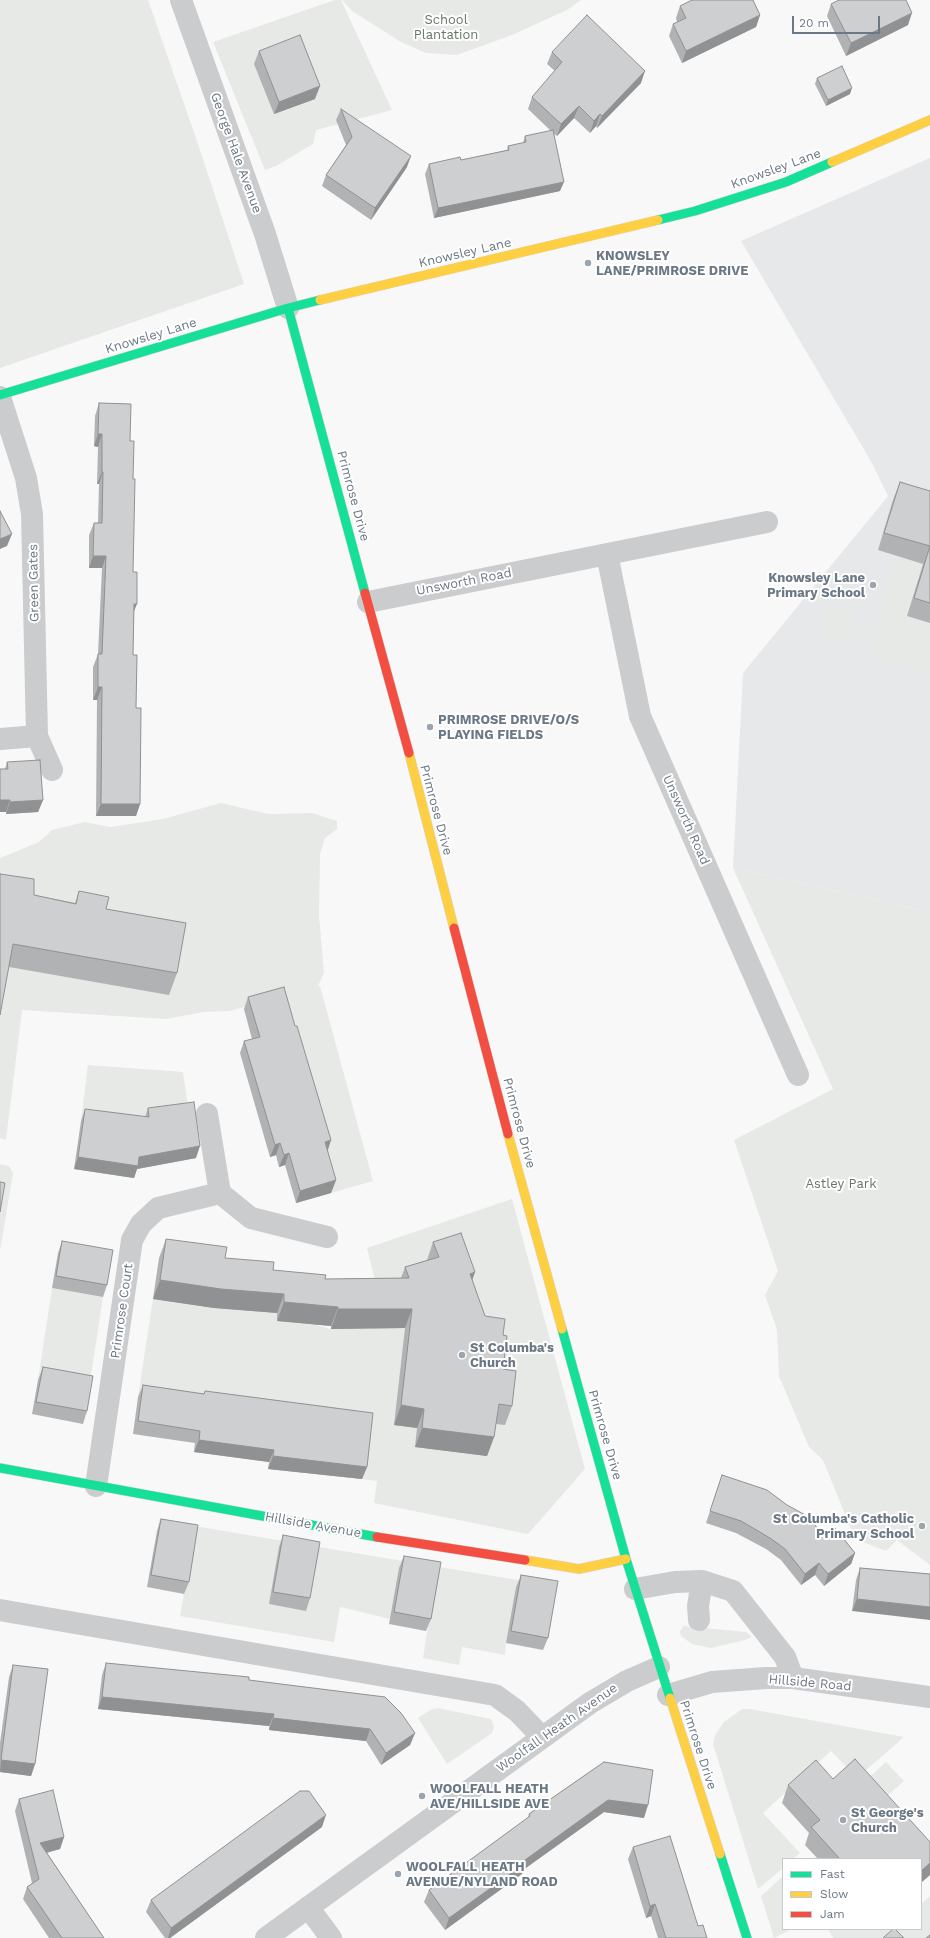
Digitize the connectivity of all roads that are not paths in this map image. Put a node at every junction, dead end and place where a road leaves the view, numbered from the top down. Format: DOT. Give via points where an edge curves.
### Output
graph roads {
  1 [pos="180,0"];
  2 [pos="930,120"];
  3 [pos="288,308"];
  4 [pos="0,396"];
  5 [pos="767,522"];
  6 [pos="607,554"];
  7 [pos="368,602"];
  8 [pos="37,736"];
  9 [pos="0,739"];
  10 [pos="52,770"];
  11 [pos="798,1074"];
  12 [pos="207,1114"];
  13 [pos="220,1194"];
  14 [pos="327,1237"];
  15 [pos="0,1468"];
  16 [pos="96,1486"];
  17 [pos="626,1559"];
  18 [pos="702,1581"];
  19 [pos="635,1589"];
  20 [pos="0,1610"];
  21 [pos="699,1620"];
  22 [pos="659,1666"];
  23 [pos="793,1678"];
  24 [pos="668,1695"];
  25 [pos="930,1697"];
  26 [pos="542,1737"];
  27 [pos="308,1907"];
  28 [pos="266,1938"];
  29 [pos="331,1938"];
  30 [pos="747,1938"];
  1 -- 3 [label="street, George Hale Avenue" via="265,234"];
  2 -- 3 [label="street, Knowsley Lane" via="786,182 695,211"];
  3 -- 4 [label="street, Knowsley Lane"];
  3 -- 7 [label="street, Primrose Drive"];
  4 -- 8 [label="street, Green Gates" via="26,478 32,514"];
  5 -- 6 [label="street, Unsworth Road"];
  6 -- 7 [label="street, Unsworth Road"];
  6 -- 11 [label="street, Unsworth Road" via="640,716"];
  7 -- 17 [label="street, Primrose Drive" via="516,1166"];
  8 -- 9 [label="street"];
  8 -- 10 [label="street, Green Gates"];
  12 -- 13 [label="street"];
  13 -- 14 [label="street" via="251,1218"];
  13 -- 16 [label="street, Primrose Court" via="158,1208 141,1224 132,1240"];
  15 -- 16 [label="street, Hillside Avenue"];
  16 -- 17 [label="street, Hillside Avenue" via="352,1533 579,1569"];
  17 -- 19 [label="street, Primrose Drive"];
  18 -- 19 [label="street" via="675,1582"];
  18 -- 21 [label="street" via="698,1606"];
  18 -- 23 [label="street" via="732,1590 785,1657"];
  19 -- 22 [label="street, Primrose Drive"];
  20 -- 26 [label="street" via="495,1695 518,1711"];
  22 -- 24 [label="street, Primrose Drive"];
  22 -- 26 [label="street, Woolfall Heath Avenue" via="627,1680"];
  23 -- 24 [label="street, Hillside Road" via="712,1682"];
  23 -- 25 [label="street, Hillside Road"];
  24 -- 30 [label="street, Primrose Drive"];
  26 -- 27 [label="street, Woolfall Heath Avenue"];
  27 -- 28 [label="street, Woolfall Heath Avenue"];
  27 -- 29 [label="street"];
}
